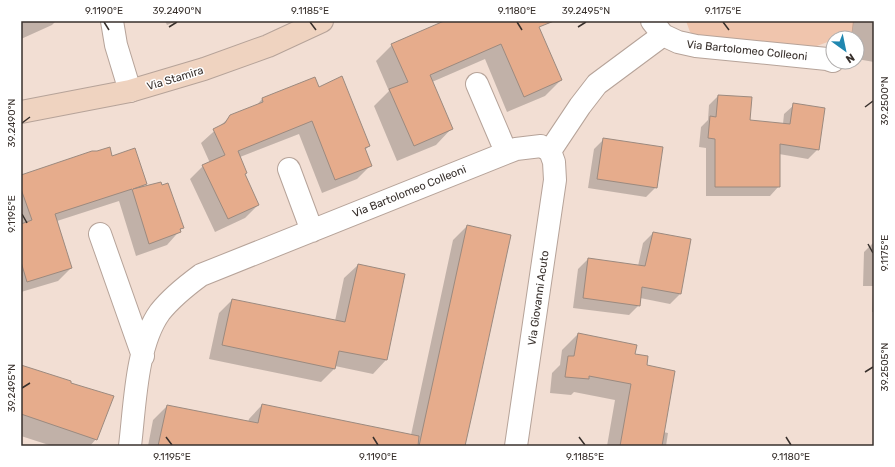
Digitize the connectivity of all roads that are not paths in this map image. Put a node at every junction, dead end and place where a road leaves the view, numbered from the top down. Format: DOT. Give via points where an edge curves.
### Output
graph roads {
  1 [pos="112,21"];
  2 [pos="322,21"];
  3 [pos="657,28"];
  4 [pos="825,59"];
  5 [pos="476,84"];
  6 [pos="130,91"];
  7 [pos="21,112"];
  8 [pos="550,151"];
  9 [pos="506,152"];
  10 [pos="289,169"];
  11 [pos="312,231"];
  12 [pos="100,234"];
  13 [pos="143,356"];
  14 [pos="130,446"];
  15 [pos="516,446"];
  1 -- 6 [label="street" via="116,45"];
  2 -- 6 [label="street, Via Stamira" via="268,46 204,69"];
  3 -- 4 [label="street, Via Bartolomeo Colleoni" via="678,42 696,46"];
  3 -- 8 [label="street, Via Bartolomeo Colleoni" via="597,84"];
  5 -- 9 [label="street"];
  6 -- 7 [label="street, Via Stamira"];
  8 -- 9 [label="street, Via Bartolomeo Colleoni" via="541,146"];
  8 -- 15 [label="street, Via Giovanni Acuto" via="554,162 555,180"];
  9 -- 11 [label="street, Via Bartolomeo Colleoni"];
  10 -- 11 [label="street"];
  11 -- 13 [label="street, Via Bartolomeo Colleoni" via="202,275 179,291 160,312 146,338"];
  12 -- 13 [label="street"];
  13 -- 14 [label="street, Via Bartolomeo Colleoni"];
}
